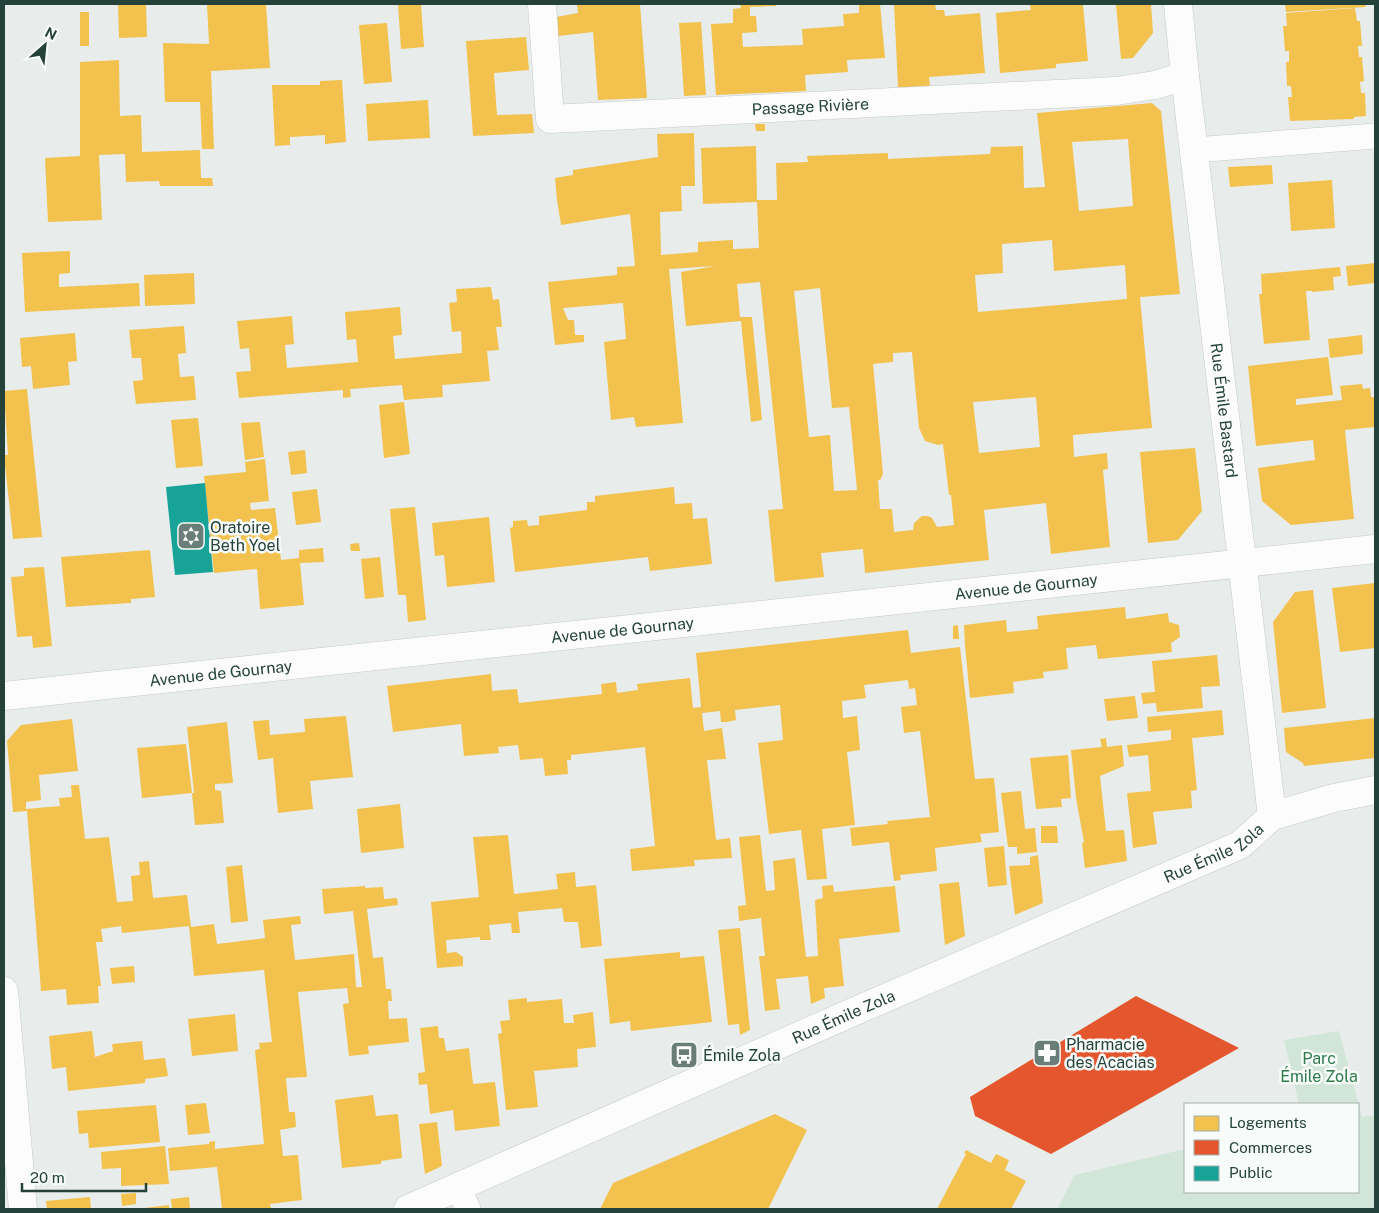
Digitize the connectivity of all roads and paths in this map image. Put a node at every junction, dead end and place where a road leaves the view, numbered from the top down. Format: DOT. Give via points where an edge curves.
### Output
graph roads {
  1 [pos="542,4"];
  2 [pos="1178,4"];
  3 [pos="1185,76"];
  4 [pos="1375,136"];
  5 [pos="1194,150"];
  6 [pos="1375,549"];
  7 [pos="1241,562"];
  8 [pos="4,696"];
  9 [pos="1375,790"];
  10 [pos="1272,816"];
  11 [pos="4,991"];
  12 [pos="463,1198"];
  13 [pos="23,1209"];
  14 [pos="408,1209"];
  1 -- 3 [label="street, Passage Rivière" via="550,119 1116,91"];
  2 -- 3 [label="street, Rue Émile Bastard"];
  3 -- 5 [label="street, Rue Émile Bastard"];
  4 -- 5 [label="lane"];
  5 -- 7 [label="street, Rue Émile Bastard"];
  6 -- 7 [label="street, Avenue de Gournay"];
  7 -- 8 [label="street, Avenue de Gournay"];
  7 -- 10 [label="street, Rue Émile Bastard"];
  9 -- 10 [label="street"];
  10 -- 12 [label="street, Rue Émile Zola" via="1240,845 862,1008"];
  11 -- 13 [label="street"];
  12 -- 14 [label="street, Rue Émile Zola"];
}
